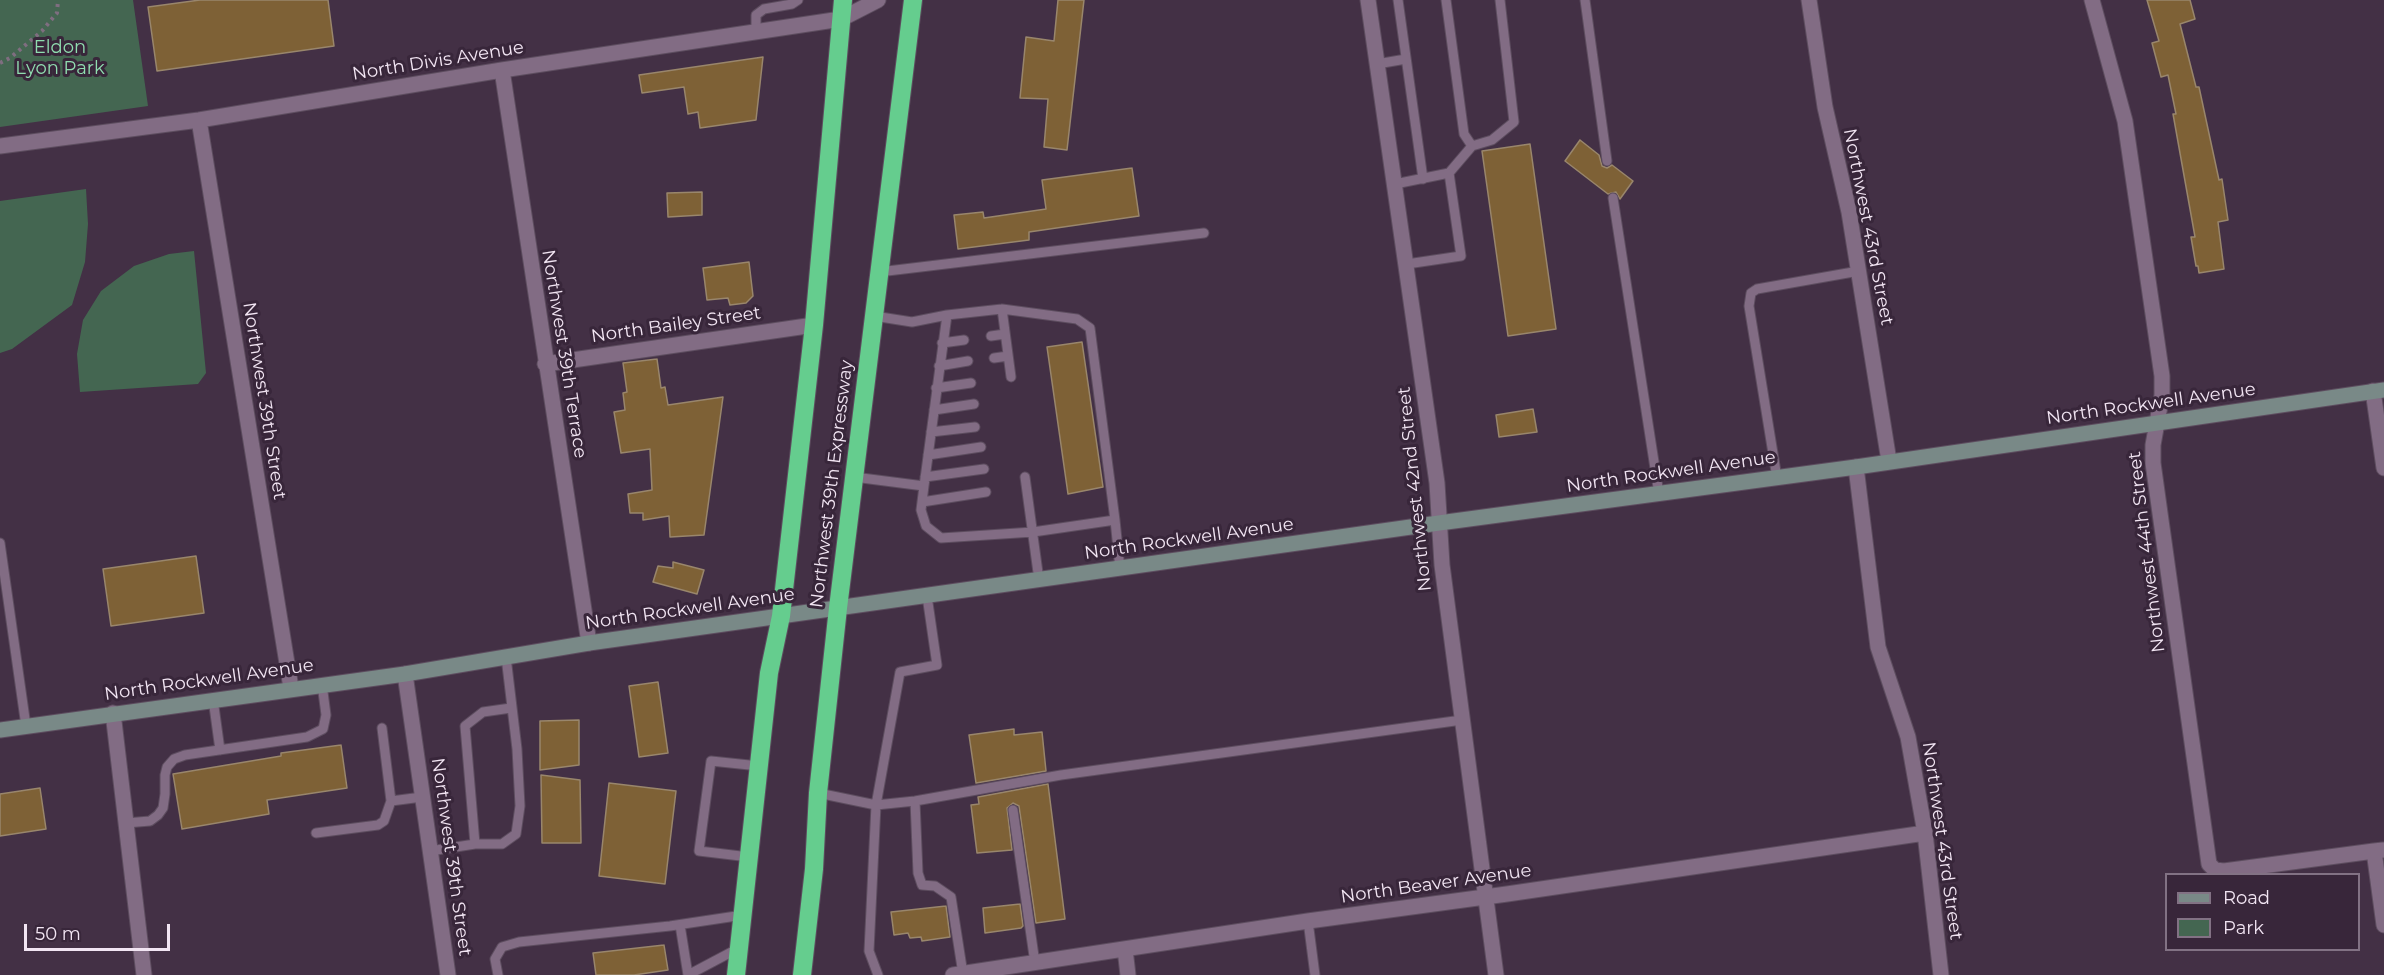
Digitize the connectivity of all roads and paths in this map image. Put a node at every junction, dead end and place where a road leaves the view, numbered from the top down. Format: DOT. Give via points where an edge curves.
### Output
graph roads {
  1 [pos="58,0"];
  2 [pos="798,0"];
  3 [pos="843,0"];
  4 [pos="878,0"];
  5 [pos="913,0"];
  6 [pos="1368,0"];
  7 [pos="1398,0"];
  8 [pos="1446,0"];
  9 [pos="1500,0"];
  10 [pos="1585,0"];
  11 [pos="1809,0"];
  12 [pos="2092,0"];
  13 [pos="841,19"];
  14 [pos="756,32"];
  15 [pos="1406,60"];
  16 [pos="0,63"];
  17 [pos="1377,64"];
  18 [pos="502,70"];
  19 [pos="199,120"];
  20 [pos="0,146"];
  21 [pos="1472,146"];
  22 [pos="1607,161"];
  23 [pos="1449,173"];
  24 [pos="1423,179"];
  25 [pos="1395,184"];
  26 [pos="1613,198"];
  27 [pos="1204,233"];
  28 [pos="1407,264"];
  29 [pos="1859,271"];
  30 [pos="879,272"];
  31 [pos="1002,309"];
  32 [pos="947,315"];
  33 [pos="874,316"];
  34 [pos="813,325"];
  35 [pos="1005,334"];
  36 [pos="991,336"];
  37 [pos="964,340"];
  38 [pos="942,343"];
  39 [pos="1008,356"];
  40 [pos="994,358"];
  41 [pos="968,362"];
  42 [pos="545,364"];
  43 [pos="939,366"];
  44 [pos="1011,377"];
  45 [pos="971,383"];
  46 [pos="936,387"];
  47 [pos="2379,391"];
  48 [pos="974,404"];
  49 [pos="934,410"];
  50 [pos="2157,423"];
  51 [pos="975,426"];
  52 [pos="931,432"];
  53 [pos="981,447"];
  54 [pos="928,454"];
  55 [pos="1889,462"];
  56 [pos="1856,467"];
  57 [pos="2384,468"];
  58 [pos="984,469"];
  59 [pos="854,477"];
  60 [pos="1776,478"];
  61 [pos="924,482"];
  62 [pos="1023,483"];
  63 [pos="986,492"];
  64 [pos="1659,494"];
  65 [pos="922,502"];
  66 [pos="1115,520"];
  67 [pos="1439,523"];
  68 [pos="1033,532"];
  69 [pos="0,543"];
  70 [pos="1120,569"];
  71 [pos="1039,580"];
  72 [pos="3,584"];
  73 [pos="927,596"];
  74 [pos="838,608"];
  75 [pos="781,616"];
  76 [pos="589,643"];
  77 [pos="506,657"];
  78 [pos="405,674"];
  79 [pos="322,684"];
  80 [pos="291,688"];
  81 [pos="213,699"];
  82 [pos="511,708"];
  83 [pos="113,713"];
  84 [pos="1462,720"];
  85 [pos="26,726"];
  86 [pos="382,728"];
  87 [pos="0,730"];
  88 [pos="220,750"];
  89 [pos="759,766"];
  90 [pos="818,793"];
  91 [pos="423,797"];
  92 [pos="391,801"];
  93 [pos="915,801"];
  94 [pos="876,806"];
  95 [pos="1013,810"];
  96 [pos="126,823"];
  97 [pos="316,833"];
  98 [pos="1925,833"];
  99 [pos="475,844"];
  100 [pos="2379,850"];
  101 [pos="430,851"];
  102 [pos="749,857"];
  103 [pos="1486,897"];
  104 [pos="742,915"];
  105 [pos="1308,921"];
  106 [pos="680,925"];
  107 [pos="2384,925"];
  108 [pos="739,948"];
  109 [pos="1125,949"];
  110 [pos="1035,963"];
  111 [pos="958,974"];
  112 [pos="144,975"];
  113 [pos="448,975"];
  114 [pos="498,975"];
  115 [pos="688,975"];
  116 [pos="736,975"];
  117 [pos="802,975"];
  118 [pos="878,975"];
  119 [pos="1128,975"];
  120 [pos="1315,975"];
  121 [pos="1496,975"];
  122 [pos="1941,975"];
  1 -- 16 [label="path" via="57,13 42,31"];
  2 -- 14 [label="lane" via="756,15"];
  3 -- 13 [label="highway, Northwest 39th Expressway"];
  4 -- 13 [label="street, North Divis Avenue"];
  5 -- 30 [label="highway, Northwest 39th Expressway"];
  6 -- 17 [label="street, Northwest 42nd Street"];
  7 -- 15 [label="lane"];
  8 -- 21 [label="lane" via="1464,134"];
  9 -- 21 [label="lane" via="1514,122 1492,140"];
  10 -- 22 [label="lane"];
  11 -- 29 [label="street, Northwest 43rd Street" via="1825,107"];
  12 -- 50 [label="street, Northwest 44th Street" via="2131,155 2163,376"];
  13 -- 14 [label="street, North Divis Avenue"];
  13 -- 34 [label="highway, Northwest 39th Expressway"];
  14 -- 18 [label="street, North Divis Avenue"];
  15 -- 17 [label="lane"];
  15 -- 24 [label="lane"];
  17 -- 25 [label="street, Northwest 42nd Street"];
  18 -- 19 [label="street, North Divis Avenue"];
  18 -- 42 [label="street, Northwest 39th Terrace"];
  19 -- 20 [label="street, North Divis Avenue"];
  19 -- 80 [label="street, Northwest 39th Street"];
  21 -- 23 [label="lane"];
  23 -- 24 [label="lane"];
  23 -- 28 [label="lane" via="1461,256"];
  24 -- 25 [label="lane"];
  25 -- 28 [label="street, Northwest 42nd Street"];
  26 -- 64 [label="lane"];
  27 -- 30 [label="lane"];
  28 -- 67 [label="street, Northwest 42nd Street"];
  29 -- 55 [label="street, Northwest 43rd Street"];
  29 -- 60 [label="lane" via="1752,293 1749,306"];
  30 -- 33 [label="highway, Northwest 39th Expressway"];
  31 -- 32 [label="lane"];
  31 -- 35 [label="lane"];
  31 -- 66 [label="lane" via="1077,319 1090,328"];
  32 -- 33 [label="lane" via="912,322"];
  32 -- 38 [label="lane"];
  33 -- 59 [label="highway, Northwest 39th Expressway"];
  34 -- 42 [label="street, North Bailey Street"];
  34 -- 75 [label="highway, Northwest 39th Expressway"];
  35 -- 36 [label="lane"];
  35 -- 39 [label="lane"];
  37 -- 38 [label="lane"];
  38 -- 43 [label="lane"];
  39 -- 40 [label="lane"];
  39 -- 44 [label="lane"];
  41 -- 43 [label="lane"];
  42 -- 76 [label="street, Northwest 39th Terrace"];
  43 -- 46 [label="lane"];
  45 -- 46 [label="lane"];
  46 -- 49 [label="lane"];
  47 -- 50 [label="main road, North Rockwell Avenue"];
  47 -- 57 [label="street"];
  48 -- 49 [label="lane"];
  49 -- 52 [label="lane"];
  50 -- 55 [label="main road, North Rockwell Avenue"];
  50 -- 100 [label="street, Northwest 44th Street" via="2153,463 2209,864 2215,870 2237,870"];
  51 -- 52 [label="lane"];
  52 -- 54 [label="lane"];
  53 -- 54 [label="lane"];
  54 -- 61 [label="lane"];
  55 -- 56 [label="main road, North Rockwell Avenue"];
  56 -- 60 [label="main road, North Rockwell Avenue"];
  56 -- 98 [label="street, Northwest 43rd Street" via="1878,648 1908,737"];
  58 -- 61 [label="lane"];
  59 -- 61 [label="lane"];
  59 -- 74 [label="highway, Northwest 39th Expressway"];
  60 -- 64 [label="main road, North Rockwell Avenue"];
  61 -- 65 [label="lane"];
  62 -- 68 [label="lane"];
  63 -- 65 [label="lane"];
  64 -- 67 [label="main road, North Rockwell Avenue"];
  65 -- 68 [label="lane" via="926,526 941,538"];
  66 -- 68 [label="lane"];
  66 -- 70 [label="lane"];
  67 -- 70 [label="main road, North Rockwell Avenue"];
  67 -- 84 [label="street, Northwest 42nd Street"];
  68 -- 71 [label="lane"];
  69 -- 72 [label="lane"];
  70 -- 71 [label="main road, North Rockwell Avenue"];
  71 -- 73 [label="main road, North Rockwell Avenue"];
  72 -- 85 [label="lane"];
  73 -- 74 [label="main road, North Rockwell Avenue"];
  73 -- 94 [label="lane" via="937,665 900,672"];
  74 -- 75 [label="main road, North Rockwell Avenue"];
  74 -- 90 [label="highway, Northwest 39th Expressway"];
  75 -- 76 [label="main road, North Rockwell Avenue"];
  75 -- 89 [label="highway, Northwest 39th Expressway" via="769,673"];
  76 -- 77 [label="main road, North Rockwell Avenue"];
  77 -- 78 [label="main road, North Rockwell Avenue"];
  77 -- 82 [label="lane"];
  78 -- 79 [label="main road, North Rockwell Avenue"];
  78 -- 91 [label="street, Northwest 39th Street"];
  79 -- 80 [label="main road, North Rockwell Avenue"];
  79 -- 88 [label="lane" via="326,715 323,729 307,737"];
  80 -- 81 [label="main road, North Rockwell Avenue"];
  81 -- 83 [label="main road, North Rockwell Avenue"];
  81 -- 88 [label="lane"];
  82 -- 99 [label="lane" via="483,712 465,726"];
  82 -- 99 [label="lane" via="520,806 516,834 502,844"];
  83 -- 85 [label="main road, North Rockwell Avenue"];
  83 -- 96 [label="street"];
  84 -- 93 [label="lane" via="1061,775"];
  84 -- 103 [label="street, Northwest 42nd Street"];
  85 -- 87 [label="main road, North Rockwell Avenue"];
  86 -- 92 [label="lane"];
  88 -- 96 [label="lane" via="174,759 167,767 163,808 158,815 150,821"];
  89 -- 102 [label="highway, Northwest 39th Expressway"];
  89 -- 102 [label="lane" via="711,761 699,851"];
  90 -- 94 [label="lane"];
  90 -- 117 [label="highway, Northwest 39th Expressway"];
  91 -- 92 [label="lane"];
  91 -- 101 [label="street, Northwest 39th Street"];
  92 -- 97 [label="lane" via="384,821 378,825"];
  93 -- 94 [label="lane"];
  93 -- 111 [label="lane" via="918,873 922,885 935,886 951,897"];
  94 -- 118 [label="lane" via="869,951"];
  95 -- 110 [label="lane"];
  96 -- 112 [label="street"];
  98 -- 103 [label="street, North Beaver Avenue"];
  98 -- 122 [label="street, Northwest 43rd Street"];
  99 -- 101 [label="lane"];
  100 -- 107 [label="street"];
  101 -- 113 [label="street, Northwest 39th Street"];
  102 -- 104 [label="highway, Northwest 39th Expressway"];
  103 -- 105 [label="street, North Beaver Avenue"];
  103 -- 121 [label="street, Northwest 42nd Street"];
  104 -- 106 [label="lane"];
  104 -- 108 [label="highway, Northwest 39th Expressway"];
  105 -- 109 [label="street, North Beaver Avenue"];
  105 -- 120 [label="lane"];
  106 -- 114 [label="lane" via="510,944 502,947 495,959"];
  106 -- 115 [label="lane"];
  108 -- 115 [label="lane"];
  108 -- 116 [label="highway, Northwest 39th Expressway"];
  109 -- 110 [label="street, North Beaver Avenue"];
  109 -- 119 [label="street"];
  110 -- 111 [label="street, North Beaver Avenue"];
}
